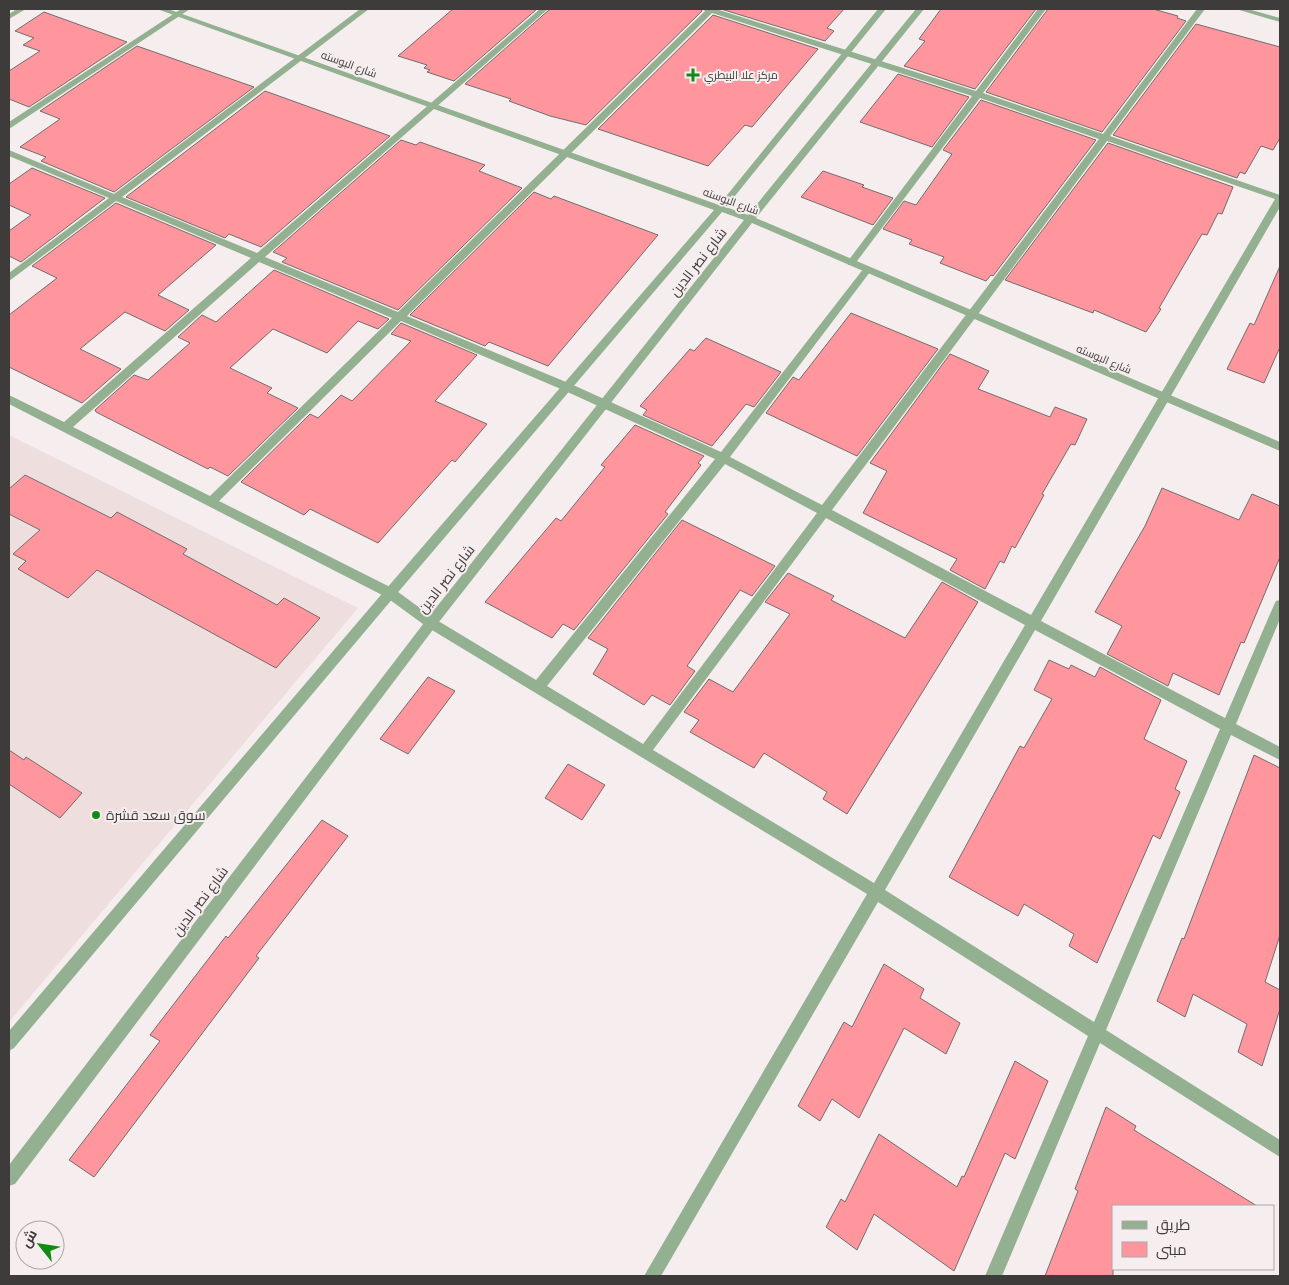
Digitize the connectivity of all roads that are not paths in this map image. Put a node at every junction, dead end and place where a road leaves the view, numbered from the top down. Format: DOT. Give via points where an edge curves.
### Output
graph roads {
  1 [pos="22,9"];
  2 [pos="161,9"];
  3 [pos="186,9"];
  4 [pos="365,9"];
  5 [pos="544,9"];
  6 [pos="710,9"];
  7 [pos="882,9"];
  8 [pos="920,9"];
  9 [pos="1042,9"];
  10 [pos="1201,9"];
  11 [pos="1240,9"];
  12 [pos="177,15"];
  13 [pos="9,17"];
  14 [pos="1280,20"];
  15 [pos="848,51"];
  16 [pos="299,58"];
  17 [pos="878,61"];
  18 [pos="978,93"];
  19 [pos="431,105"];
  20 [pos="9,126"];
  21 [pos="1105,137"];
  22 [pos="566,153"];
  23 [pos="9,154"];
  24 [pos="1280,198"];
  25 [pos="116,199"];
  26 [pos="720,209"];
  27 [pos="750,220"];
  28 [pos="258,259"];
  29 [pos="851,263"];
  30 [pos="868,270"];
  31 [pos="9,278"];
  32 [pos="972,315"];
  33 [pos="401,317"];
  34 [pos="567,387"];
  35 [pos="1165,397"];
  36 [pos="9,399"];
  37 [pos="605,403"];
  38 [pos="65,428"];
  39 [pos="1280,447"];
  40 [pos="722,458"];
  41 [pos="212,502"];
  42 [pos="824,512"];
  43 [pos="390,593"];
  44 [pos="1280,605"];
  45 [pos="431,622"];
  46 [pos="1033,623"];
  47 [pos="539,686"];
  48 [pos="1228,726"];
  49 [pos="645,751"];
  50 [pos="1280,754"];
  51 [pos="876,892"];
  52 [pos="1097,1032"];
  53 [pos="9,1043"];
  54 [pos="1280,1149"];
  55 [pos="9,1178"];
  56 [pos="652,1276"];
  57 [pos="993,1276"];
  1 -- 13 [label="street"];
  2 -- 12 [label="street, شارع البوسته"];
  3 -- 12 [label="street"];
  4 -- 16 [label="street"];
  5 -- 19 [label="street"];
  6 -- 15 [label="street"];
  6 -- 22 [label="street"];
  7 -- 15 [label="street, شارع نصر الدين"];
  8 -- 17 [label="street, شارع نصر الدين"];
  9 -- 18 [label="street"];
  10 -- 21 [label="street"];
  11 -- 14 [label="street"];
  12 -- 16 [label="street, شارع البوسته"];
  12 -- 20 [label="street"];
  15 -- 17 [label="street"];
  15 -- 26 [label="street, شارع نصر الدين"];
  16 -- 19 [label="street, شارع البوسته"];
  16 -- 25 [label="street"];
  17 -- 18 [label="street"];
  17 -- 27 [label="street, شارع نصر الدين"];
  18 -- 21 [label="street"];
  18 -- 29 [label="street"];
  19 -- 22 [label="street, شارع البوسته"];
  19 -- 28 [label="street"];
  21 -- 24 [label="street"];
  21 -- 32 [label="street"];
  22 -- 26 [label="street, شارع البوسته"];
  22 -- 33 [label="street"];
  23 -- 25 [label="street"];
  24 -- 35 [label="street"];
  25 -- 28 [label="street"];
  25 -- 31 [label="street"];
  26 -- 27 [label="street, شارع البوسته"];
  26 -- 34 [label="street, شارع نصر الدين"];
  27 -- 29 [label="street, شارع البوسته"];
  27 -- 37 [label="street, شارع نصر الدين"];
  28 -- 33 [label="street"];
  28 -- 38 [label="street"];
  29 -- 30 [label="street, شارع البوسته"];
  30 -- 32 [label="street, شارع البوسته"];
  30 -- 40 [label="street"];
  32 -- 35 [label="street, شارع البوسته"];
  32 -- 42 [label="street"];
  33 -- 34 [label="street"];
  33 -- 41 [label="street"];
  34 -- 37 [label="street"];
  34 -- 43 [label="street, شارع نصر الدين"];
  35 -- 39 [label="street, شارع البوسته"];
  35 -- 46 [label="street"];
  36 -- 38 [label="street"];
  37 -- 40 [label="street"];
  37 -- 45 [label="street, شارع نصر الدين"];
  38 -- 41 [label="street"];
  40 -- 42 [label="street"];
  40 -- 47 [label="street"];
  41 -- 43 [label="street"];
  42 -- 46 [label="street"];
  42 -- 49 [label="street"];
  43 -- 45 [label="street"];
  43 -- 53 [label="street, شارع نصر الدين"];
  44 -- 48 [label="street"];
  45 -- 47 [label="street"];
  45 -- 55 [label="street, شارع نصر الدين"];
  46 -- 48 [label="street"];
  46 -- 51 [label="street"];
  47 -- 49 [label="street"];
  48 -- 50 [label="street"];
  48 -- 52 [label="street"];
  49 -- 51 [label="street"];
  51 -- 52 [label="street"];
  51 -- 56 [label="street"];
  52 -- 54 [label="street"];
  52 -- 57 [label="street"];
}
